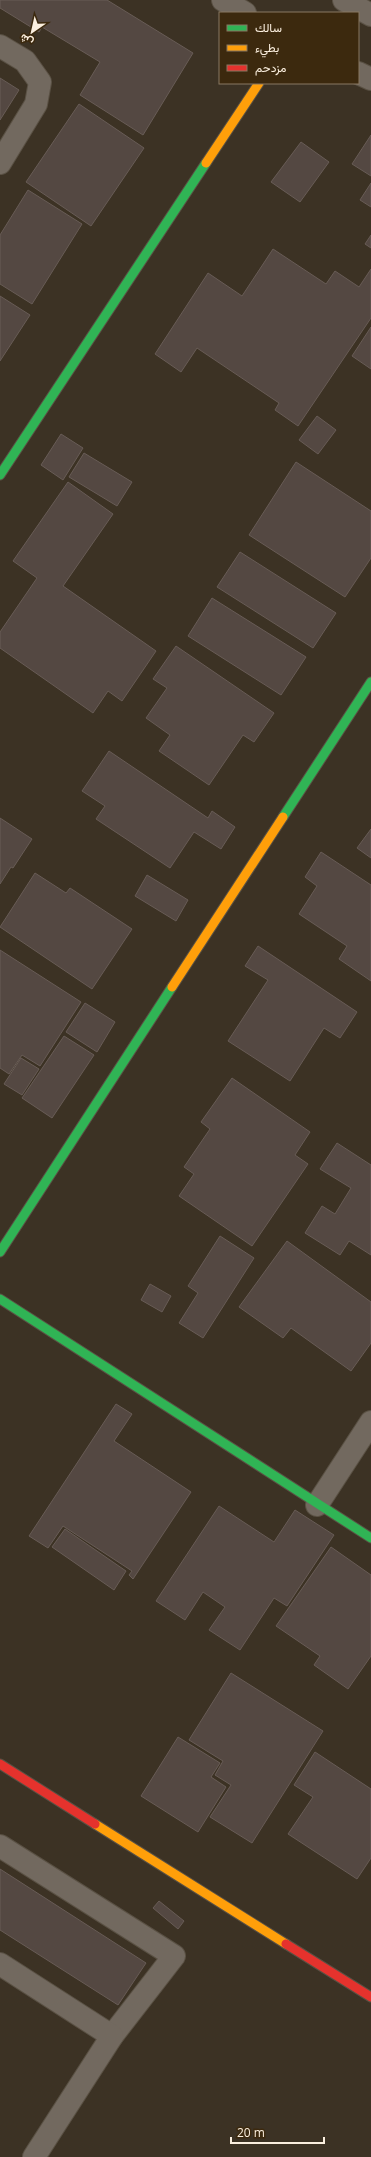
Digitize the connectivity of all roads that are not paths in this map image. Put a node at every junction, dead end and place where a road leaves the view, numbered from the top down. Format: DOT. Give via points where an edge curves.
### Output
graph roads {
  1 [pos="223,0"];
  2 [pos="344,0"];
  3 [pos="243,12"];
  4 [pos="371,15"];
  5 [pos="0,46"];
  6 [pos="359,73"];
  7 [pos="371,79"];
  8 [pos="258,84"];
  9 [pos="0,163"];
  10 [pos="0,475"];
  11 [pos="371,682"];
  12 [pos="0,1252"];
  13 [pos="0,1299"];
  14 [pos="371,1422"];
  15 [pos="317,1505"];
  16 [pos="371,1538"];
  17 [pos="0,1764"];
  18 [pos="0,1846"];
  19 [pos="3,1972"];
  20 [pos="371,1997"];
  21 [pos="112,2036"];
  22 [pos="34,2157"];
  1 -- 3 [label="street"];
  2 -- 4 [label="street"];
  5 -- 9 [label="street" via="25,61 40,82 36,104"];
  6 -- 7 [label="street"];
  8 -- 10 [label="street"];
  11 -- 12 [label="street"];
  13 -- 15 [label="street"];
  14 -- 15 [label="street"];
  15 -- 16 [label="street"];
  17 -- 20 [label="street"];
  18 -- 21 [label="street" via="174,1956"];
  19 -- 21 [label="street"];
  21 -- 22 [label="street"];
}
